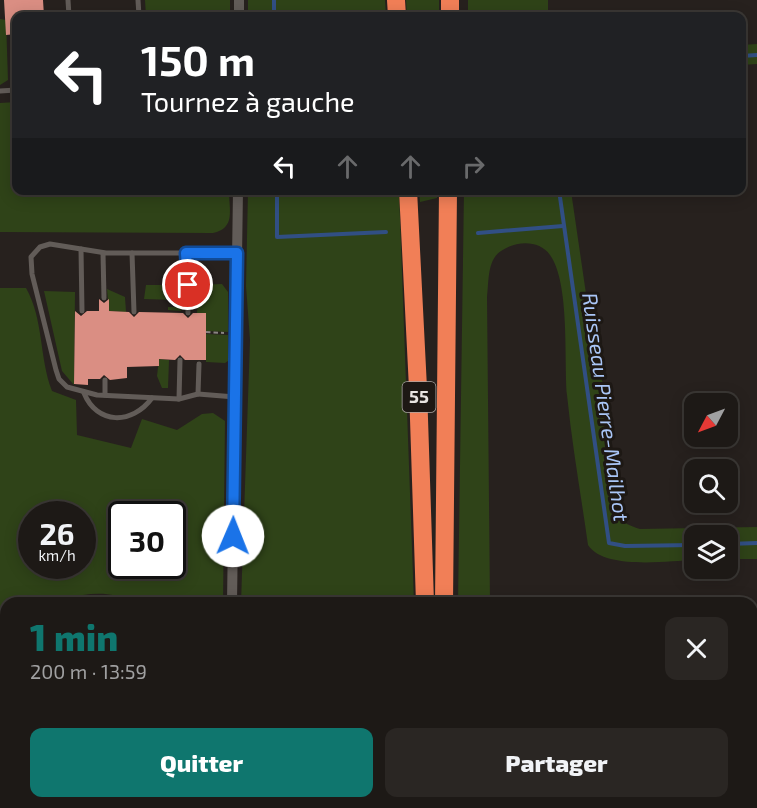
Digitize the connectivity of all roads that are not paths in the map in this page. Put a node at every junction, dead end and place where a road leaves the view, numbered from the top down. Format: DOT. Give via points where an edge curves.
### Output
graph roads {
  1 [pos="238,195"];
  2 [pos="408,195"];
  3 [pos="448,195"];
  4 [pos="81,249"];
  5 [pos="103,253"];
  6 [pos="132,253"];
  7 [pos="186,253"];
  8 [pos="237,253"];
  9 [pos="104,298"];
  10 [pos="82,311"];
  11 [pos="134,312"];
  12 [pos="188,313"];
  13 [pos="180,360"];
  14 [pos="199,364"];
  15 [pos="105,380"];
  16 [pos="84,393"];
  17 [pos="198,394"];
  18 [pos="105,395"];
  19 [pos="237,397"];
  20 [pos="152,398"];
  21 [pos="179,399"];
  22 [pos="232,597"];
  23 [pos="425,597"];
  24 [pos="444,597"];
  1 -- 8 [label="street"];
  2 -- 23 [label="highway, 55"];
  3 -- 24 [label="highway, 55"];
  4 -- 5 [label="lane"];
  4 -- 10 [label="lane"];
  4 -- 16 [label="lane" via="45,244 34,251 31,263 59,379"];
  5 -- 6 [label="lane"];
  5 -- 9 [label="lane"];
  6 -- 7 [label="lane"];
  6 -- 11 [label="lane"];
  7 -- 8 [label="lane"];
  7 -- 12 [label="lane"];
  8 -- 19 [label="street"];
  13 -- 21 [label="lane"];
  14 -- 17 [label="lane"];
  15 -- 18 [label="lane"];
  16 -- 18 [label="lane"];
  16 -- 20 [label="lane" via="95,410 109,418 140,409"];
  17 -- 19 [label="lane"];
  17 -- 21 [label="lane"];
  18 -- 20 [label="lane"];
  19 -- 22 [label="street"];
  20 -- 21 [label="lane"];
}
